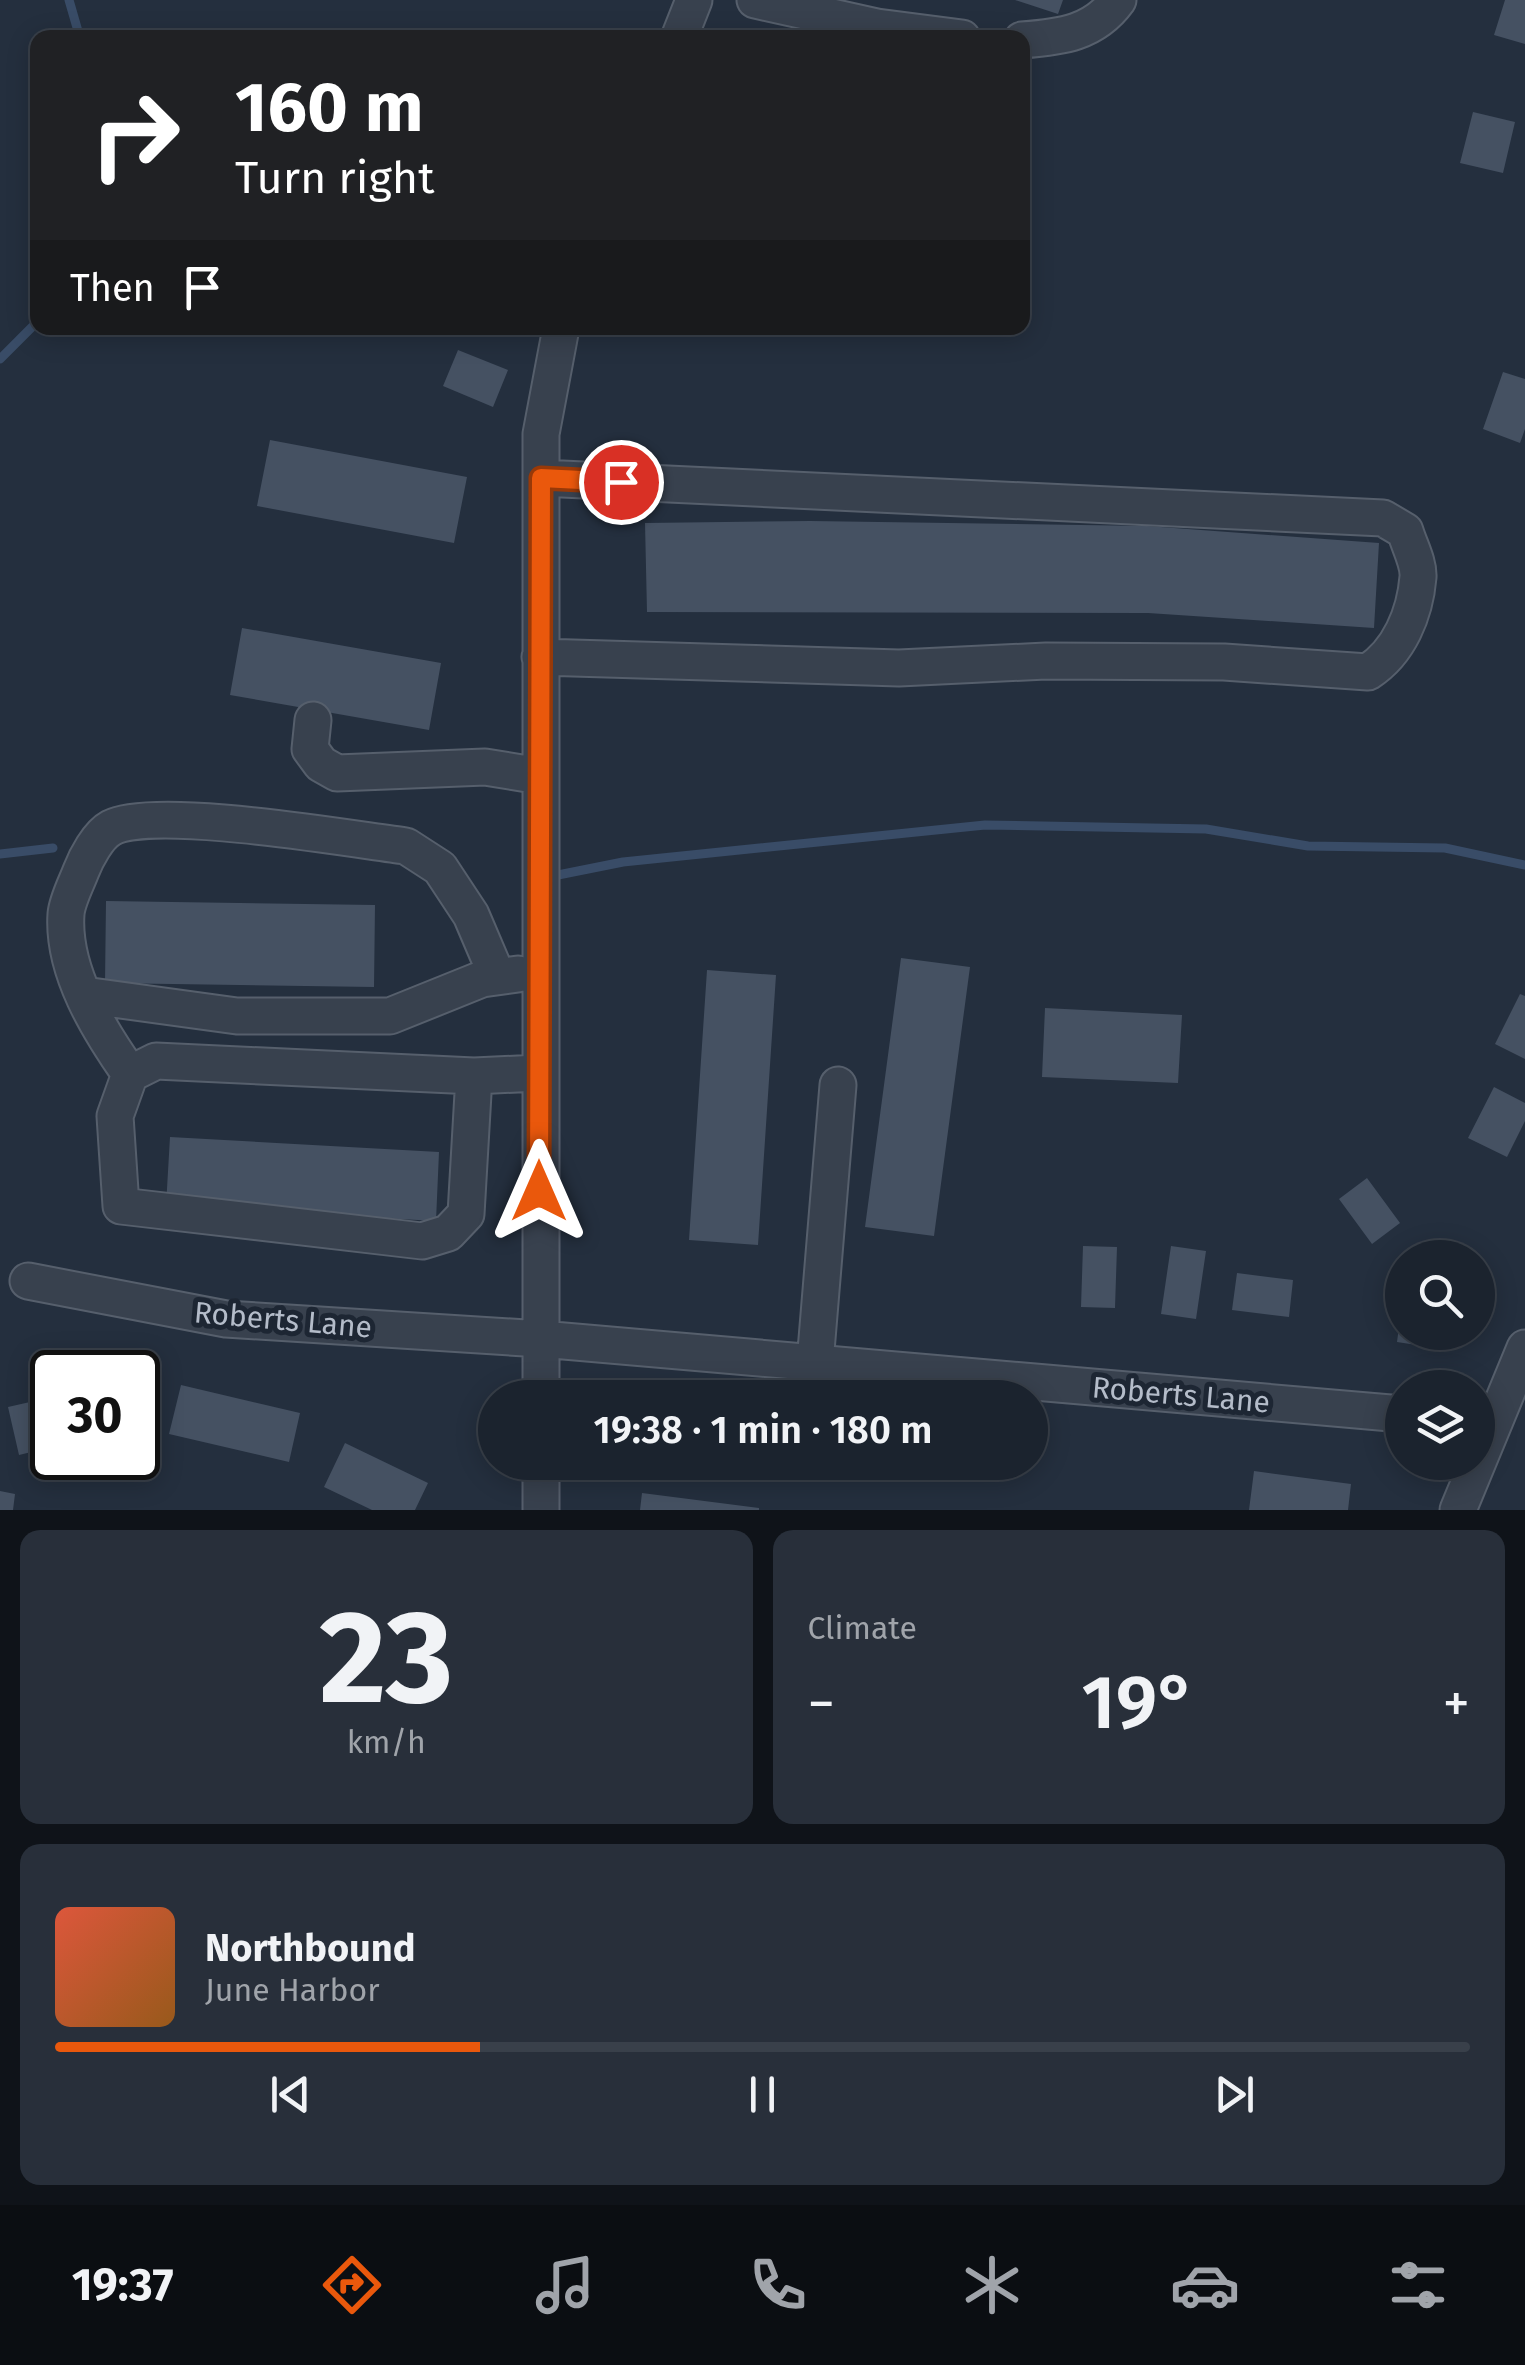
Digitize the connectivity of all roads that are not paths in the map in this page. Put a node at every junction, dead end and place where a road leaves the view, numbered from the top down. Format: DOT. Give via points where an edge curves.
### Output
graph roads {
  1 [pos="694,0"];
  2 [pos="755,0"];
  3 [pos="1118,0"];
  4 [pos="682,30"];
  5 [pos="905,30"];
  6 [pos="1030,39"];
  7 [pos="560,335"];
  8 [pos="541,478"];
  9 [pos="540,657"];
  10 [pos="313,720"];
  11 [pos="540,776"];
  12 [pos="538,971"];
  13 [pos="497,976"];
  14 [pos="84,995"];
  15 [pos="538,1073"];
  16 [pos="130,1074"];
  17 [pos="474,1076"];
  18 [pos="838,1084"];
  19 [pos="28,1281"];
  20 [pos="541,1339"];
  21 [pos="1525,1348"];
  22 [pos="815,1363"];
  23 [pos="541,1380"];
  24 [pos="1495,1404"];
  25 [pos="1385,1413"];
  26 [pos="541,1480"];
  27 [pos="1467,1480"];
  28 [pos="541,1510"];
  29 [pos="1458,1510"];
  1 -- 4 [label="street"];
  2 -- 5 [label="street"];
  3 -- 6 [label="street" via="1104,20 1083,30"];
  7 -- 8 [label="street" via="541,434"];
  8 -- 9 [label="street"];
  8 -- 9 [label="street" via="1382,518 1405,532 1418,574 1407,627 1386,660 1368,672 1224,662 899,668"];
  9 -- 11 [label="street"];
  10 -- 11 [label="street" via="310,749 336,773 486,767"];
  11 -- 12 [label="street"];
  12 -- 13 [label="street"];
  12 -- 15 [label="street"];
  13 -- 14 [label="street" via="390,1016 236,1016"];
  13 -- 14 [label="street" via="471,915 440,868 406,846 158,819 110,828 86,857 66,913"];
  14 -- 16 [label="street"];
  15 -- 17 [label="street"];
  15 -- 20 [label="street"];
  16 -- 17 [label="street" via="156,1061"];
  16 -- 17 [label="street" via="115,1116 121,1206 422,1240 448,1233 466,1214"];
  18 -- 22 [label="street"];
  19 -- 20 [label="street, Roberts Lane" via="226,1319"];
  20 -- 22 [label="street, Roberts Lane"];
  20 -- 23 [label="street"];
  21 -- 24 [label="street"];
  22 -- 25 [label="street, Roberts Lane"];
  26 -- 28 [label="street"];
  27 -- 29 [label="street"];
}
